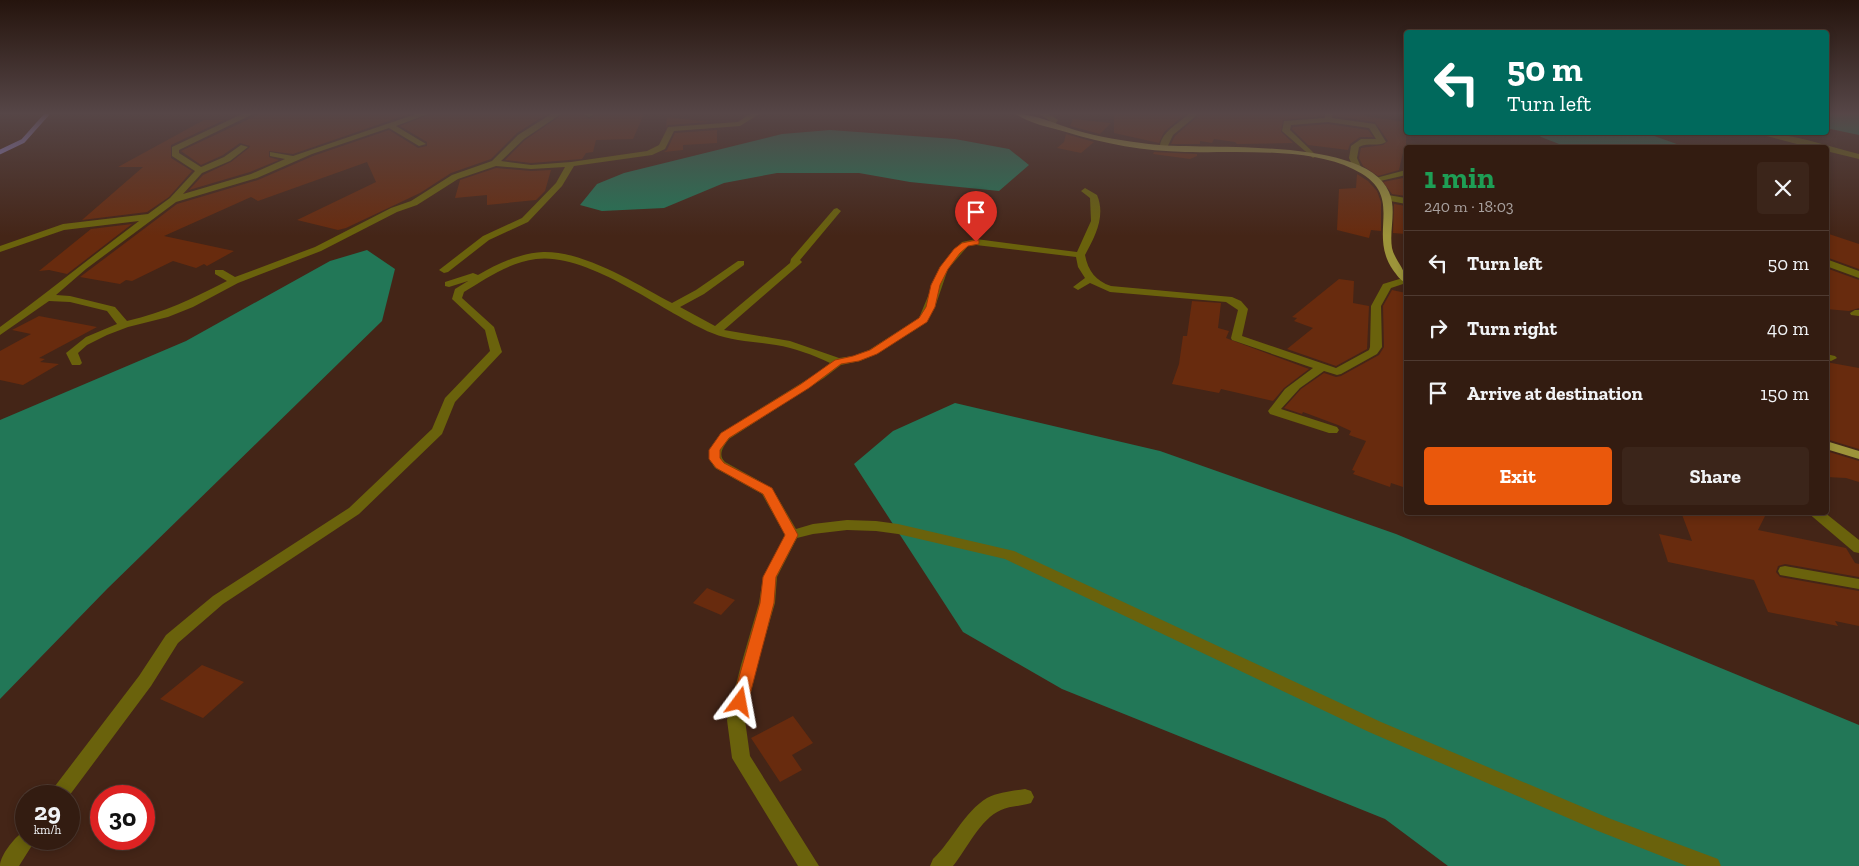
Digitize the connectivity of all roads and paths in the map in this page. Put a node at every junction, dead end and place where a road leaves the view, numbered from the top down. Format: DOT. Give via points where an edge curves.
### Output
graph roads {
  1 [pos="176,154"];
  2 [pos="233,154"];
  3 [pos="275,154"];
  4 [pos="305,154"];
  5 [pos="504,154"];
  6 [pos="583,154"];
  7 [pos="646,154"];
  8 [pos="1295,154"];
  9 [pos="1354,154"];
  10 [pos="1313,156"];
  11 [pos="294,159"];
  12 [pos="591,161"];
  13 [pos="495,163"];
  14 [pos="571,164"];
  15 [pos="1357,167"];
  16 [pos="199,172"];
  17 [pos="1404,173"];
  18 [pos="1376,180"];
  19 [pos="1085,191"];
  20 [pos="1388,198"];
  21 [pos="173,200"];
  22 [pos="1404,201"];
  23 [pos="837,211"];
  24 [pos="152,217"];
  25 [pos="0,249"];
  26 [pos="1080,255"];
  27 [pos="741,263"];
  28 [pos="1829,263"];
  29 [pos="444,270"];
  30 [pos="219,272"];
  31 [pos="1859,275"];
  32 [pos="483,276"];
  33 [pos="1404,278"];
  34 [pos="1090,279"];
  35 [pos="234,281"];
  36 [pos="1404,281"];
  37 [pos="449,284"];
  38 [pos="1078,287"];
  39 [pos="47,298"];
  40 [pos="672,307"];
  41 [pos="124,326"];
  42 [pos="716,331"];
  43 [pos="0,332"];
  44 [pos="838,362"];
  45 [pos="76,363"];
  46 [pos="1323,367"];
  47 [pos="1333,430"];
  48 [pos="1829,446"];
  49 [pos="1859,454"];
  50 [pos="1818,515"];
  51 [pos="792,535"];
  52 [pos="1859,548"];
  53 [pos="1785,571"];
  54 [pos="1859,584"];
  55 [pos="66,785"];
  56 [pos="1024,797"];
  57 [pos="19,850"];
  58 [pos="7,866"];
  59 [pos="809,866"];
  60 [pos="940,866"];
  61 [pos="1711,866"];
  1 -- 16 [label="street" via="198,168"];
  2 -- 16 [label="street"];
  3 -- 11 [label="street"];
  4 -- 11 [label="street"];
  5 -- 13 [label="street"];
  6 -- 12 [label="street"];
  7 -- 12 [label="street"];
  8 -- 10 [label="main road"];
  9 -- 15 [label="street"];
  10 -- 15 [label="main road"];
  11 -- 21 [label="street" via="254,176"];
  12 -- 14 [label="street"];
  13 -- 14 [label="street" via="531,167"];
  13 -- 35 [label="street" via="455,177 414,203 318,249"];
  14 -- 29 [label="street" via="559,184 525,220 486,238"];
  15 -- 18 [label="main road"];
  16 -- 21 [label="street"];
  17 -- 18 [label="street"];
  18 -- 20 [label="main road"];
  19 -- 26 [label="street" via="1094,197 1097,217 1094,230"];
  20 -- 22 [label="street"];
  20 -- 33 [label="main road" via="1387,245 1394,265"];
  21 -- 24 [label="street"];
  23 -- 42 [label="street" via="794,261 797,262"];
  24 -- 25 [label="street" via="63,228"];
  24 -- 39 [label="street" via="83,267"];
  26 -- 34 [label="street"];
  26 -- 44 [label="street" via="997,244 965,244 943,269 923,320 873,352"];
  27 -- 40 [label="street"];
  28 -- 31 [label="street"];
  30 -- 35 [label="street"];
  32 -- 37 [label="street" via="472,276"];
  32 -- 40 [label="street" via="534,256 547,255 586,265"];
  32 -- 55 [label="street" via="458,291 457,299 490,329 496,352 449,401 438,431 354,511 218,600 172,639 146,681"];
  34 -- 38 [label="street"];
  34 -- 46 [label="street" via="1110,289 1237,303 1243,309 1236,338"];
  35 -- 41 [label="street" via="164,315"];
  36 -- 46 [label="street" via="1387,286 1376,306 1376,347 1373,352 1337,372"];
  39 -- 41 [label="street" via="70,299 110,309"];
  39 -- 43 [label="street"];
  40 -- 42 [label="street"];
  41 -- 45 [label="street" via="76,348 72,353"];
  42 -- 44 [label="street" via="815,351"];
  44 -- 51 [label="street" via="725,436 715,450 714,459 720,465 767,491"];
  46 -- 47 [label="street" via="1301,380 1274,410"];
  48 -- 49 [label="main road"];
  50 -- 52 [label="street"];
  51 -- 59 [label="street" via="770,577 767,603 736,720 741,758"];
  51 -- 61 [label="street" via="847,525 898,528 1009,555 1375,727 1605,825"];
  53 -- 54 [label="street"];
  56 -- 60 [label="street" via="994,804"];
  57 -- 58 [label="street"];
}
